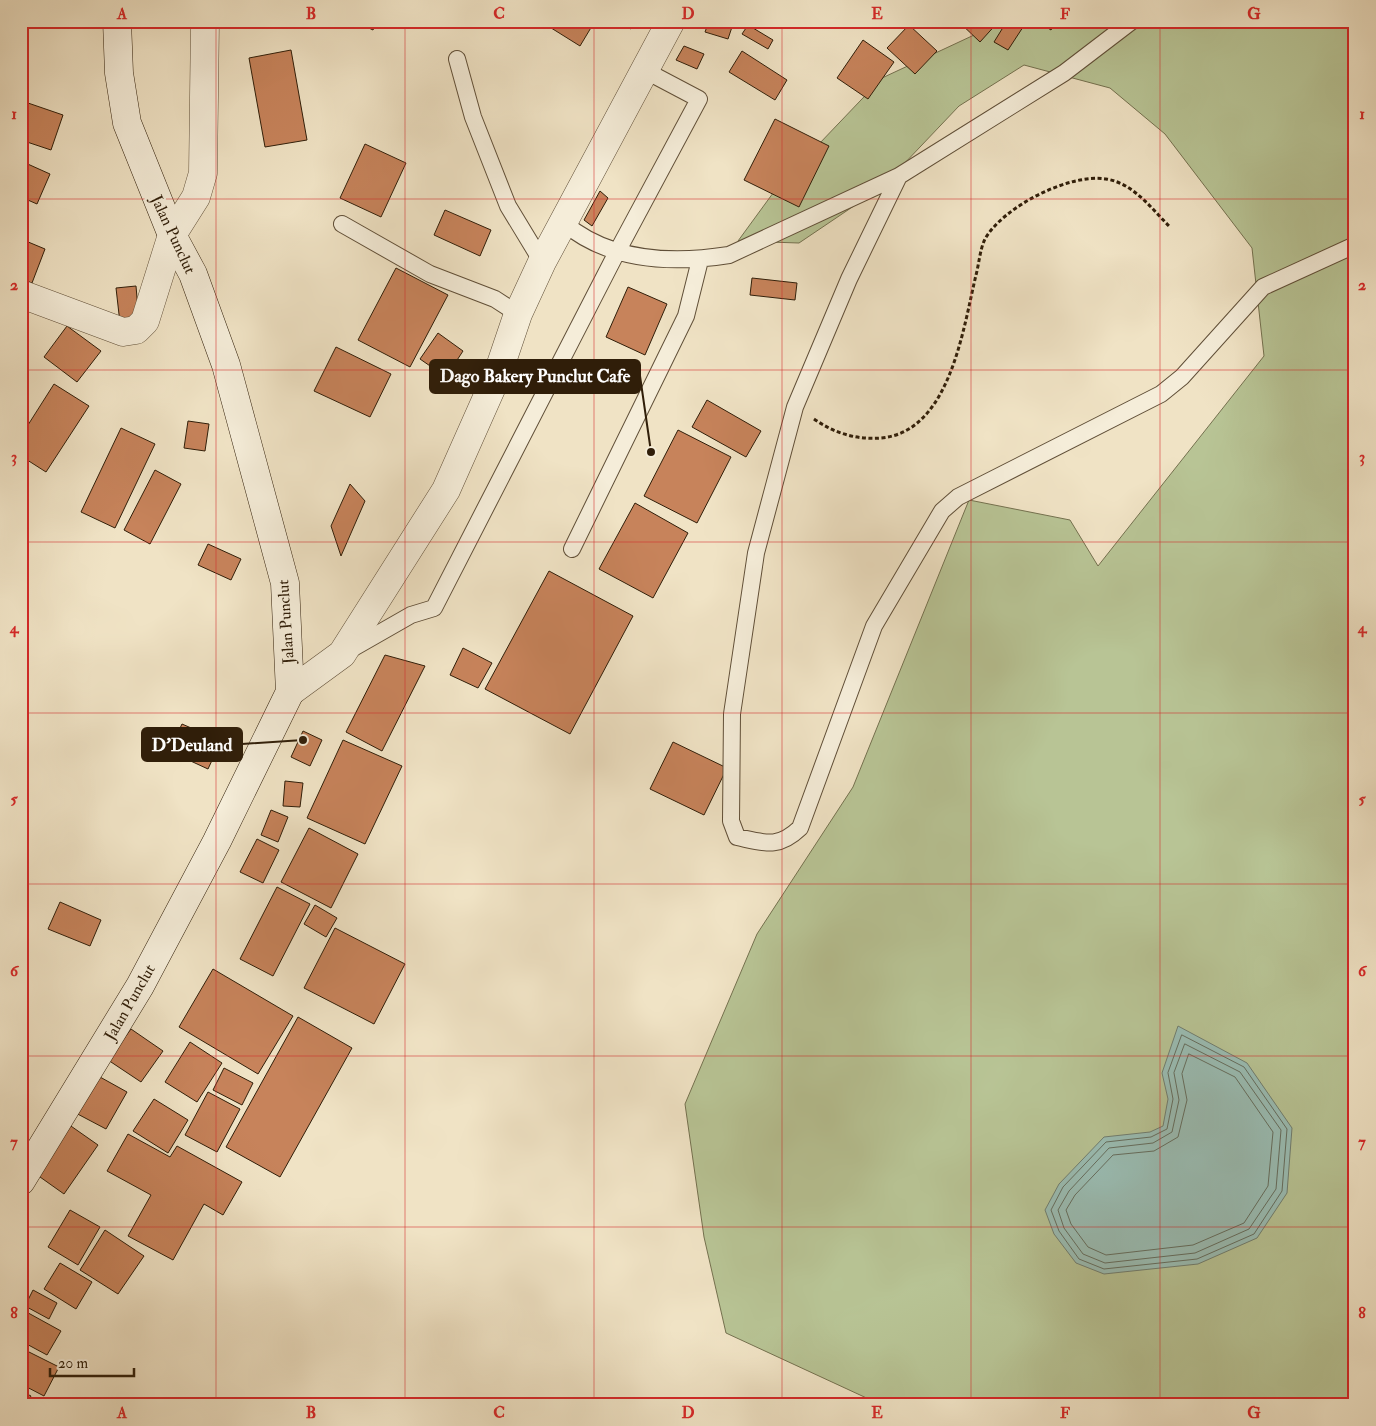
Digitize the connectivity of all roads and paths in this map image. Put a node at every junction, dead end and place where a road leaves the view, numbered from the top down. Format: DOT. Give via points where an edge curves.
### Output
graph roads {
  1 [pos="117,21"];
  2 [pos="205,21"];
  3 [pos="671,21"];
  4 [pos="1132,21"];
  5 [pos="457,59"];
  6 [pos="644,70"];
  7 [pos="899,176"];
  8 [pos="564,223"];
  9 [pos="342,224"];
  10 [pos="1169,226"];
  11 [pos="172,235"];
  12 [pos="1355,245"];
  13 [pos="617,252"];
  14 [pos="700,260"];
  15 [pos="542,262"];
  16 [pos="21,294"];
  17 [pos="518,314"];
  18 [pos="795,407"];
  19 [pos="572,549"];
  20 [pos="342,654"];
  21 [pos="290,692"];
  22 [pos="21,1181"];
  1 -- 11 [label="main road, Jalan Punclut" via="119,73 126,123"];
  2 -- 11 [label="main road" via="203,173 196,197"];
  3 -- 6 [label="main road"];
  4 -- 7 [label="lane" via="1064,73"];
  5 -- 15 [label="lane" via="473,117 508,206"];
  6 -- 8 [label="main road"];
  6 -- 13 [label="lane" via="699,99"];
  7 -- 14 [label="lane" via="729,255"];
  7 -- 18 [label="lane" via="849,279"];
  8 -- 13 [label="lane" via="575,232"];
  8 -- 15 [label="main road"];
  9 -- 17 [label="lane" via="430,274 495,299"];
  10 -- 18 [label="path" via="1133,190 1106,178 1070,181 1038,193 998,223 985,240 955,359 934,406 918,424 894,437 865,439 830,430"];
  11 -- 16 [label="main road" via="145,321 136,330 123,332"];
  11 -- 21 [label="main road, Jalan Punclut" via="193,274 226,365 285,583"];
  12 -- 18 [label="lane" via="1263,287 1182,377 1161,394 958,497 942,511 874,626 800,828 787,840 764,843 737,837 731,821 732,714 756,553"];
  13 -- 14 [label="lane"];
  13 -- 20 [label="lane" via="434,608 411,615"];
  14 -- 19 [label="lane" via="686,316"];
  15 -- 17 [label="main road"];
  17 -- 20 [label="main road" via="498,373 446,490"];
  20 -- 21 [label="main road"];
  21 -- 22 [label="main road, Jalan Punclut" via="217,841 140,986"];
}
